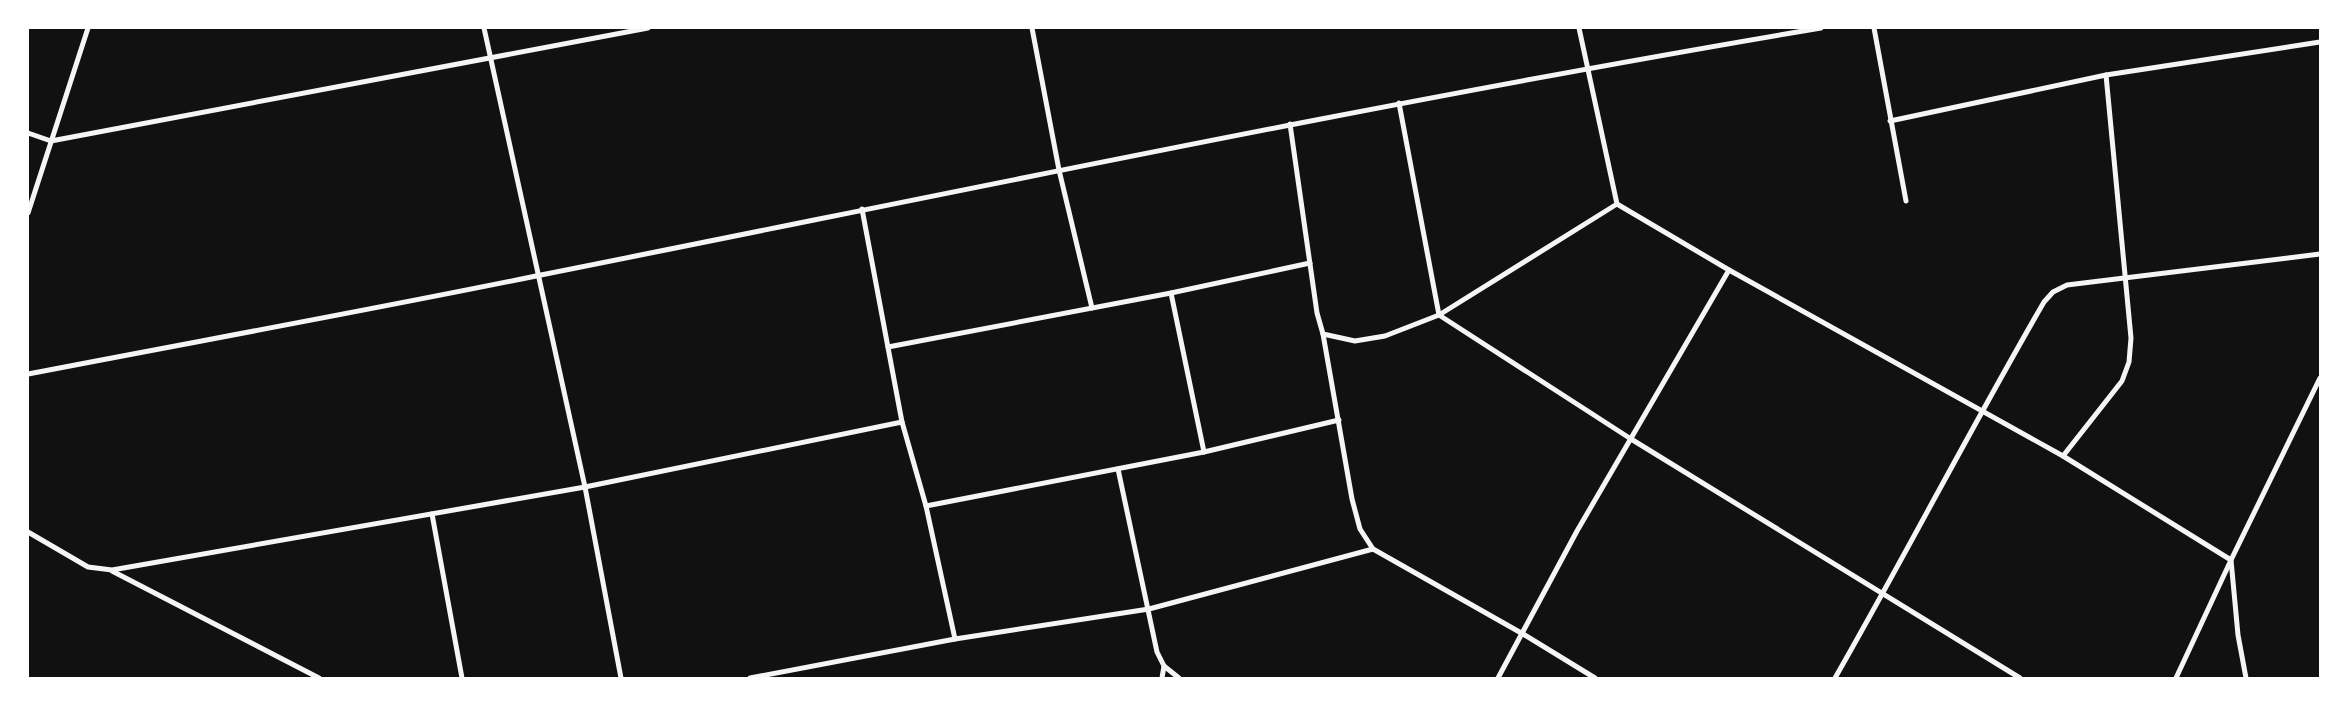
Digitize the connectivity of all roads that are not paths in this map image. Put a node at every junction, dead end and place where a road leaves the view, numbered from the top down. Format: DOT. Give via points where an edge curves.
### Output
graph roads {
  1 [pos="88,28"];
  2 [pos="484,28"];
  3 [pos="648,28"];
  4 [pos="1032,28"];
  5 [pos="1578,28"];
  6 [pos="1821,28"];
  7 [pos="1874,28"];
  8 [pos="2320,42"];
  9 [pos="490,57"];
  10 [pos="1588,67"];
  11 [pos="2106,75"];
  12 [pos="1399,103"];
  13 [pos="1890,122"];
  14 [pos="1290,124"];
  15 [pos="28,133"];
  16 [pos="51,141"];
  17 [pos="1059,170"];
  18 [pos="1906,201"];
  19 [pos="1617,204"];
  20 [pos="862,210"];
  21 [pos="28,213"];
  22 [pos="2320,254"];
  23 [pos="1310,263"];
  24 [pos="1730,270"];
  25 [pos="540,276"];
  26 [pos="2125,277"];
  27 [pos="1171,293"];
  28 [pos="1092,308"];
  29 [pos="1439,315"];
  30 [pos="1323,334"];
  31 [pos="888,347"];
  32 [pos="28,374"];
  33 [pos="2320,378"];
  34 [pos="1981,411"];
  35 [pos="1339,420"];
  36 [pos="902,422"];
  37 [pos="1631,439"];
  38 [pos="1204,452"];
  39 [pos="2063,456"];
  40 [pos="1118,469"];
  41 [pos="585,487"];
  42 [pos="926,506"];
  43 [pos="432,514"];
  44 [pos="28,532"];
  45 [pos="1373,549"];
  46 [pos="2231,560"];
  47 [pos="112,570"];
  48 [pos="1882,595"];
  49 [pos="1149,609"];
  50 [pos="1523,634"];
  51 [pos="955,640"];
  52 [pos="1164,666"];
  53 [pos="319,678"];
  54 [pos="462,678"];
  55 [pos="621,678"];
  56 [pos="750,678"];
  57 [pos="1162,678"];
  58 [pos="1179,678"];
  59 [pos="1498,678"];
  60 [pos="1595,678"];
  61 [pos="1835,678"];
  62 [pos="2020,678"];
  63 [pos="2176,678"];
  64 [pos="2246,678"];
  1 -- 16 [label="street"];
  2 -- 9 [label="street"];
  3 -- 9 [label="street"];
  4 -- 17 [label="street"];
  5 -- 10 [label="street"];
  6 -- 10 [label="street"];
  7 -- 13 [label="street"];
  8 -- 11 [label="street"];
  9 -- 16 [label="street"];
  9 -- 25 [label="street"];
  10 -- 12 [label="street"];
  10 -- 19 [label="street"];
  11 -- 13 [label="street"];
  11 -- 26 [label="street"];
  12 -- 14 [label="street"];
  12 -- 29 [label="street"];
  13 -- 18 [label="street"];
  14 -- 17 [label="street"];
  14 -- 23 [label="street"];
  15 -- 16 [label="street"];
  16 -- 21 [label="street"];
  17 -- 20 [label="street"];
  17 -- 28 [label="street"];
  19 -- 24 [label="street"];
  19 -- 29 [label="street"];
  20 -- 25 [label="street"];
  20 -- 31 [label="street"];
  22 -- 26 [label="street"];
  23 -- 27 [label="street"];
  23 -- 30 [label="street"];
  24 -- 34 [label="street"];
  24 -- 37 [label="street"];
  25 -- 32 [label="street"];
  25 -- 41 [label="street"];
  26 -- 34 [label="street" via="2067,285 2053,292 2044,302"];
  26 -- 39 [label="street" via="2131,338 2129,362 2122,381"];
  27 -- 28 [label="street"];
  27 -- 38 [label="street"];
  28 -- 31 [label="street"];
  29 -- 30 [label="street" via="1385,336 1356,341"];
  29 -- 37 [label="street"];
  30 -- 35 [label="street"];
  31 -- 36 [label="street"];
  33 -- 46 [label="street"];
  34 -- 39 [label="street"];
  34 -- 48 [label="street"];
  35 -- 38 [label="street"];
  35 -- 45 [label="street" via="1358,522"];
  36 -- 41 [label="street"];
  36 -- 42 [label="street"];
  37 -- 48 [label="street"];
  37 -- 50 [label="street" via="1577,531"];
  38 -- 40 [label="street"];
  39 -- 46 [label="street"];
  40 -- 42 [label="street"];
  40 -- 49 [label="street"];
  41 -- 43 [label="street"];
  41 -- 55 [label="street"];
  42 -- 51 [label="street"];
  43 -- 47 [label="street"];
  43 -- 54 [label="street"];
  44 -- 47 [label="street" via="88,567"];
  45 -- 49 [label="street"];
  45 -- 50 [label="street"];
  46 -- 63 [label="street"];
  46 -- 64 [label="street" via="2238,635"];
  47 -- 53 [label="street"];
  48 -- 61 [label="street"];
  48 -- 62 [label="street"];
  49 -- 51 [label="street"];
  49 -- 52 [label="street" via="1156,652"];
  50 -- 59 [label="street"];
  50 -- 60 [label="street"];
  51 -- 56 [label="street"];
  52 -- 57 [label="street"];
  52 -- 58 [label="street"];
}
